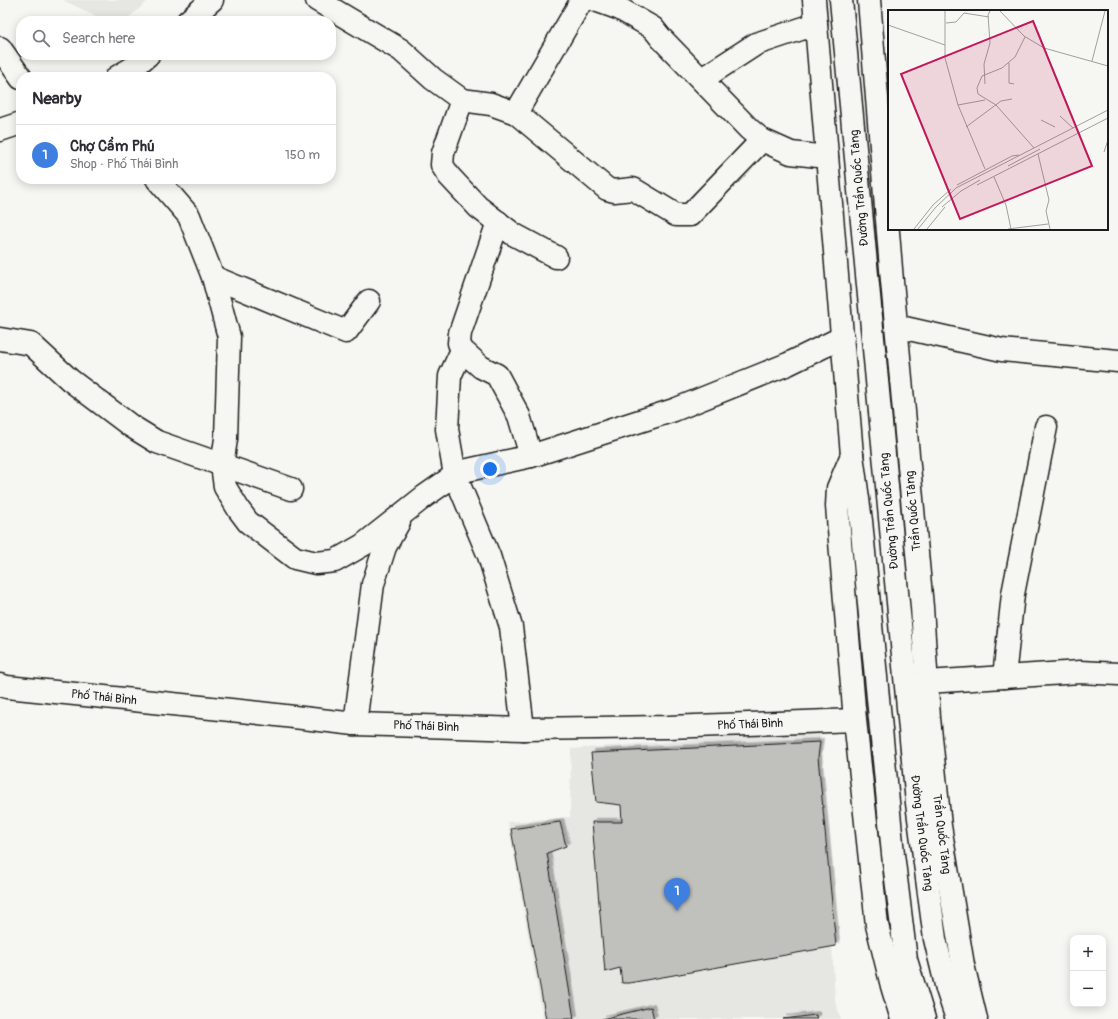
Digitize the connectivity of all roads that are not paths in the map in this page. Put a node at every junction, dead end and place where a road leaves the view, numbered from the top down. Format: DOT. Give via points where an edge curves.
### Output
graph roads {
  1 [pos="212,0"];
  2 [pos="317,0"];
  3 [pos="582,0"];
  4 [pos="595,0"];
  5 [pos="814,0"];
  6 [pos="841,0"];
  7 [pos="869,0"];
  8 [pos="194,16"];
  9 [pos="816,24"];
  10 [pos="0,48"];
  11 [pos="142,60"];
  12 [pos="17,72"];
  13 [pos="126,72"];
  14 [pos="702,80"];
  15 [pos="462,100"];
  16 [pos="516,113"];
  17 [pos="16,125"];
  18 [pos="0,130"];
  19 [pos="762,140"];
  20 [pos="828,157"];
  21 [pos="161,184"];
  22 [pos="498,222"];
  23 [pos="888,229"];
  24 [pos="888,230"];
  25 [pos="556,257"];
  26 [pos="213,277"];
  27 [pos="369,302"];
  28 [pos="896,326"];
  29 [pos="843,337"];
  30 [pos="0,339"];
  31 [pos="462,350"];
  32 [pos="1118,361"];
  33 [pos="1046,427"];
  34 [pos="852,455"];
  35 [pos="531,456"];
  36 [pos="222,465"];
  37 [pos="455,475"];
  38 [pos="291,489"];
  39 [pos="404,514"];
  40 [pos="1118,674"];
  41 [pos="1004,677"];
  42 [pos="927,682"];
  43 [pos="0,685"];
  44 [pos="855,720"];
  45 [pos="355,724"];
  46 [pos="523,729"];
  47 [pos="902,1019"];
  48 [pos="924,1019"];
  49 [pos="957,1019"];
  50 [pos="976,1019"];
  1 -- 8 [label="main road"];
  2 -- 15 [label="main road" via="401,50 433,79"];
  3 -- 16 [label="main road"];
  4 -- 14 [label="main road" via="620,9 654,28"];
  5 -- 9 [label="main road"];
  6 -- 49 [label="main road, Đường Trần Quốc Tảng" via="917,803 935,938"];
  7 -- 23 [label="main road, Trần Quốc Tảng"];
  9 -- 14 [label="main road" via="756,44"];
  9 -- 20 [label="main road"];
  10 -- 12 [label="main road"];
  11 -- 13 [label="main road"];
  14 -- 19 [label="main road"];
  15 -- 16 [label="main road" via="491,104"];
  15 -- 22 [label="main road" via="443,153 442,165 478,207"];
  16 -- 19 [label="main road" via="607,189 633,189 676,215 690,215"];
  17 -- 18 [label="main road"];
  19 -- 20 [label="main road" via="791,153"];
  20 -- 29 [label="main road"];
  21 -- 26 [label="main road" via="189,216"];
  22 -- 25 [label="main road" via="514,234"];
  22 -- 31 [label="main road" via="460,332 459,343"];
  24 -- 28 [label="main road, Trần Quốc Tảng"];
  26 -- 27 [label="main road" via="346,332"];
  26 -- 36 [label="main road" via="229,337 226,439"];
  28 -- 32 [label="main road" via="1002,350"];
  28 -- 42 [label="main road, Trần Quốc Tảng"];
  29 -- 34 [label="main road"];
  29 -- 35 [label="main road" via="788,364 674,410"];
  30 -- 36 [label="main road" via="31,344 70,380 130,426 157,442"];
  31 -- 35 [label="main road" via="481,367 497,375 519,416"];
  31 -- 37 [label="main road" via="450,376 447,429"];
  33 -- 41 [label="main road" via="1013,594"];
  34 -- 44 [label="main road" via="838,488 837,506"];
  34 -- 48 [label="main road" via="906,960"];
  35 -- 37 [label="main road"];
  36 -- 38 [label="main road"];
  36 -- 39 [label="main road" via="226,487 248,522 295,558 316,563 335,561 363,545"];
  37 -- 39 [label="main road"];
  37 -- 46 [label="main road" via="489,556 511,627"];
  39 -- 45 [label="main road" via="385,547 373,584"];
  40 -- 41 [label="main road" via="1080,672"];
  41 -- 42 [label="main road"];
  42 -- 50 [label="main road, Trần Quốc Tảng" via="940,826 963,965"];
  43 -- 45 [label="main road, Phố Thái Bình"];
  44 -- 46 [label="main road, Phố Thái Bình"];
  44 -- 47 [label="main road" via="877,925"];
  45 -- 46 [label="main road, Phố Thái Bình"];
}
